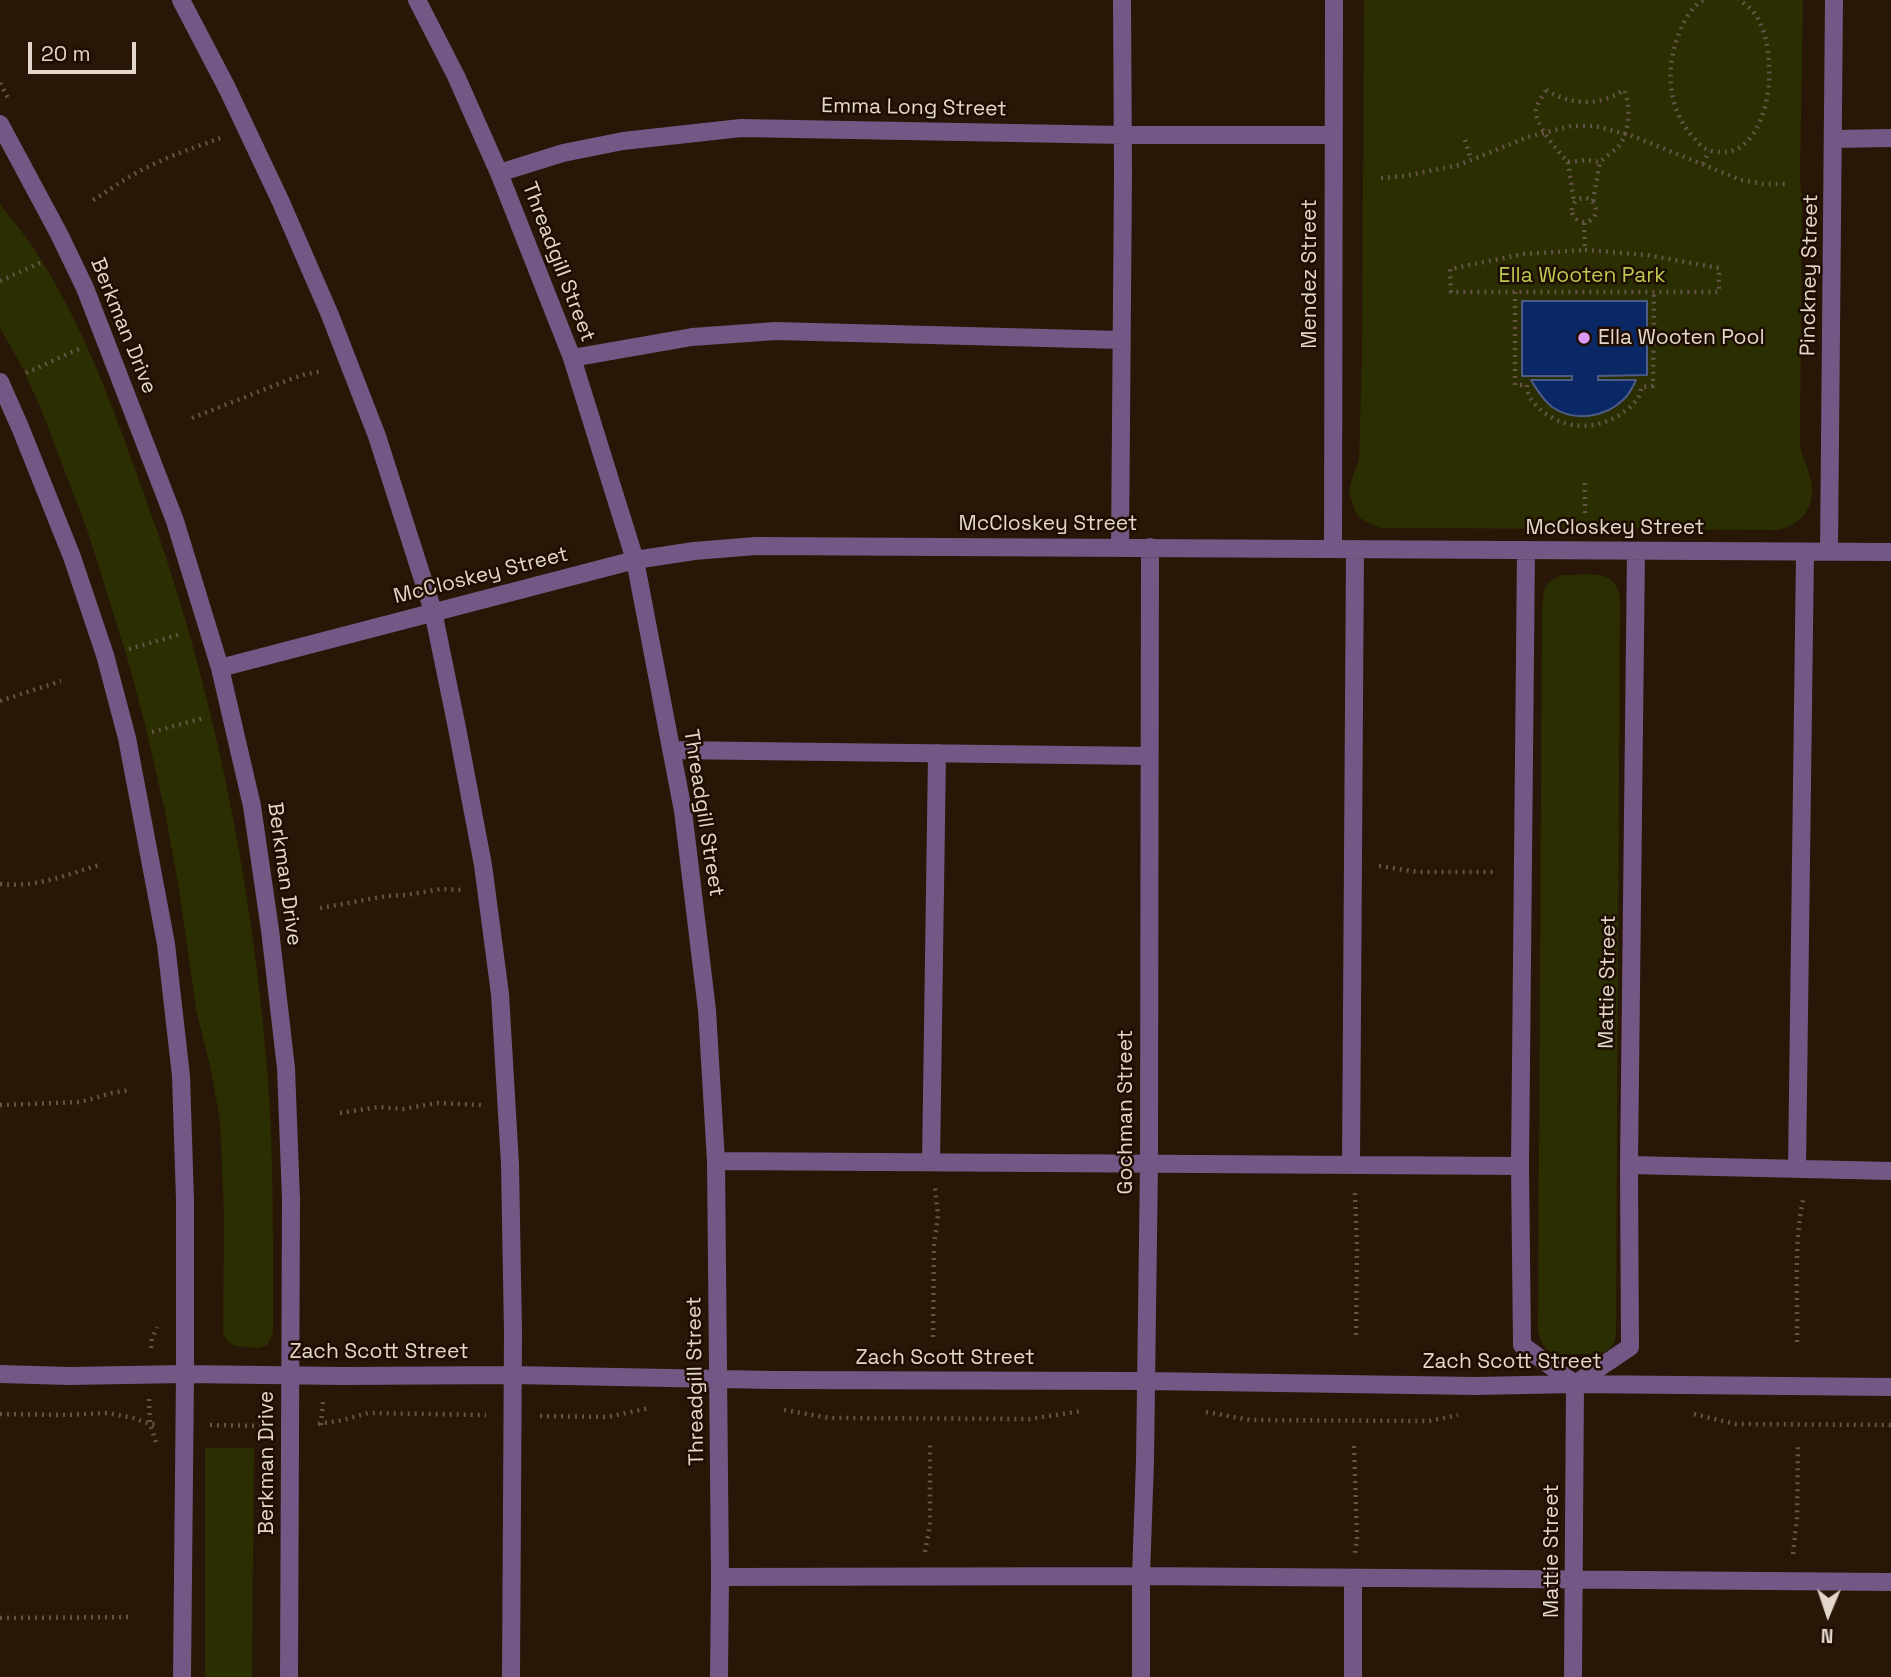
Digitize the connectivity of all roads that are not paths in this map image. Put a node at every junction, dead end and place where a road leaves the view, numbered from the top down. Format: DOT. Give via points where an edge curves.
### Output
graph roads {
  1 [pos="181,0"];
  2 [pos="416,0"];
  3 [pos="1122,0"];
  4 [pos="1334,0"];
  5 [pos="1834,0"];
  6 [pos="0,124"];
  7 [pos="1123,135"];
  8 [pos="1333,135"];
  9 [pos="1891,138"];
  10 [pos="1834,139"];
  11 [pos="499,173"];
  12 [pos="1121,340"];
  13 [pos="572,358"];
  14 [pos="0,382"];
  15 [pos="1120,546"];
  16 [pos="1150,547"];
  17 [pos="1333,548"];
  18 [pos="1355,549"];
  19 [pos="1525,550"];
  20 [pos="1636,551"];
  21 [pos="1829,551"];
  22 [pos="1805,552"];
  23 [pos="1891,552"];
  24 [pos="635,560"];
  25 [pos="433,611"];
  26 [pos="219,668"];
  27 [pos="671,750"];
  28 [pos="937,753"];
  29 [pos="1149,756"];
  30 [pos="716,1161"];
  31 [pos="931,1162"];
  32 [pos="1149,1164"];
  33 [pos="1353,1165"];
  34 [pos="1520,1166"];
  35 [pos="1629,1166"];
  36 [pos="1803,1169"];
  37 [pos="1891,1171"];
  38 [pos="0,1374"];
  39 [pos="186,1374"];
  40 [pos="290,1374"];
  41 [pos="513,1375"];
  42 [pos="718,1379"];
  43 [pos="1146,1381"];
  44 [pos="1575,1384"];
  45 [pos="1891,1387"];
  46 [pos="1141,1576"];
  47 [pos="720,1577"];
  48 [pos="1353,1578"];
  49 [pos="1574,1580"];
  50 [pos="1891,1582"];
  51 [pos="182,1677"];
  52 [pos="289,1677"];
  53 [pos="511,1677"];
  54 [pos="719,1677"];
  55 [pos="1141,1677"];
  56 [pos="1353,1677"];
  57 [pos="1573,1677"];
  1 -- 25 [label="street" via="246,128 330,315 377,436"];
  2 -- 11 [label="street, Threadgill Street"];
  3 -- 7 [label="street"];
  4 -- 8 [label="street, Mendez Street"];
  5 -- 10 [label="street, Pinckney Street"];
  6 -- 26 [label="street, Berkman Drive" via="85,288 175,521"];
  7 -- 8 [label="street, Emma Long Street"];
  7 -- 11 [label="street, Emma Long Street" via="741,128 623,141"];
  7 -- 12 [label="street"];
  8 -- 17 [label="street, Mendez Street"];
  9 -- 10 [label="street"];
  10 -- 21 [label="street, Pinckney Street"];
  11 -- 13 [label="street, Threadgill Street"];
  12 -- 13 [label="street" via="776,331 692,337"];
  12 -- 15 [label="street"];
  13 -- 24 [label="street, Threadgill Street"];
  14 -- 39 [label="street" via="72,557 101,643 142,813 166,944 181,1076"];
  15 -- 16 [label="street, McCloskey Street"];
  15 -- 24 [label="street, McCloskey Street" via="755,546"];
  16 -- 17 [label="street, McCloskey Street"];
  16 -- 29 [label="street, Gochman Street"];
  17 -- 18 [label="street, McCloskey Street"];
  18 -- 19 [label="street, McCloskey Street"];
  18 -- 33 [label="street"];
  19 -- 20 [label="street, McCloskey Street"];
  19 -- 34 [label="street"];
  20 -- 22 [label="street, McCloskey Street"];
  20 -- 35 [label="street, Mattie Street"];
  21 -- 22 [label="street, McCloskey Street"];
  21 -- 23 [label="street, McCloskey Street"];
  22 -- 36 [label="street"];
  24 -- 25 [label="street, McCloskey Street"];
  24 -- 27 [label="street, Threadgill Street"];
  25 -- 26 [label="street, McCloskey Street"];
  25 -- 41 [label="street" via="487,888 500,994 510,1164"];
  26 -- 40 [label="street, Berkman Drive" via="252,807 286,1068"];
  27 -- 28 [label="street"];
  27 -- 30 [label="street, Threadgill Street" via="683,811 707,1010"];
  28 -- 29 [label="street"];
  28 -- 31 [label="street"];
  29 -- 32 [label="street, Gochman Street"];
  30 -- 31 [label="street"];
  30 -- 42 [label="street, Threadgill Street"];
  31 -- 32 [label="street"];
  32 -- 33 [label="street"];
  32 -- 43 [label="street, Gochman Street"];
  33 -- 34 [label="street"];
  34 -- 44 [label="street" via="1522,1345"];
  35 -- 36 [label="street"];
  35 -- 44 [label="street, Mattie Street" via="1630,1347"];
  36 -- 37 [label="street"];
  38 -- 39 [label="street, Zach Scott Street"];
  39 -- 40 [label="street, Zach Scott Street"];
  39 -- 51 [label="street"];
  40 -- 41 [label="street, Zach Scott Street"];
  40 -- 52 [label="street, Berkman Drive"];
  41 -- 42 [label="street, Zach Scott Street"];
  41 -- 53 [label="street"];
  42 -- 43 [label="street, Zach Scott Street"];
  42 -- 47 [label="street, Threadgill Street"];
  43 -- 44 [label="street, Zach Scott Street"];
  43 -- 46 [label="street, Gochman Street"];
  44 -- 45 [label="street, Zach Scott Street"];
  44 -- 49 [label="street, Mattie Street"];
  46 -- 47 [label="street"];
  46 -- 48 [label="street"];
  46 -- 55 [label="street, Gochman Street"];
  47 -- 54 [label="street, Threadgill Street"];
  48 -- 49 [label="street"];
  48 -- 56 [label="street"];
  49 -- 50 [label="street"];
  49 -- 57 [label="street, Mattie Street"];
}
